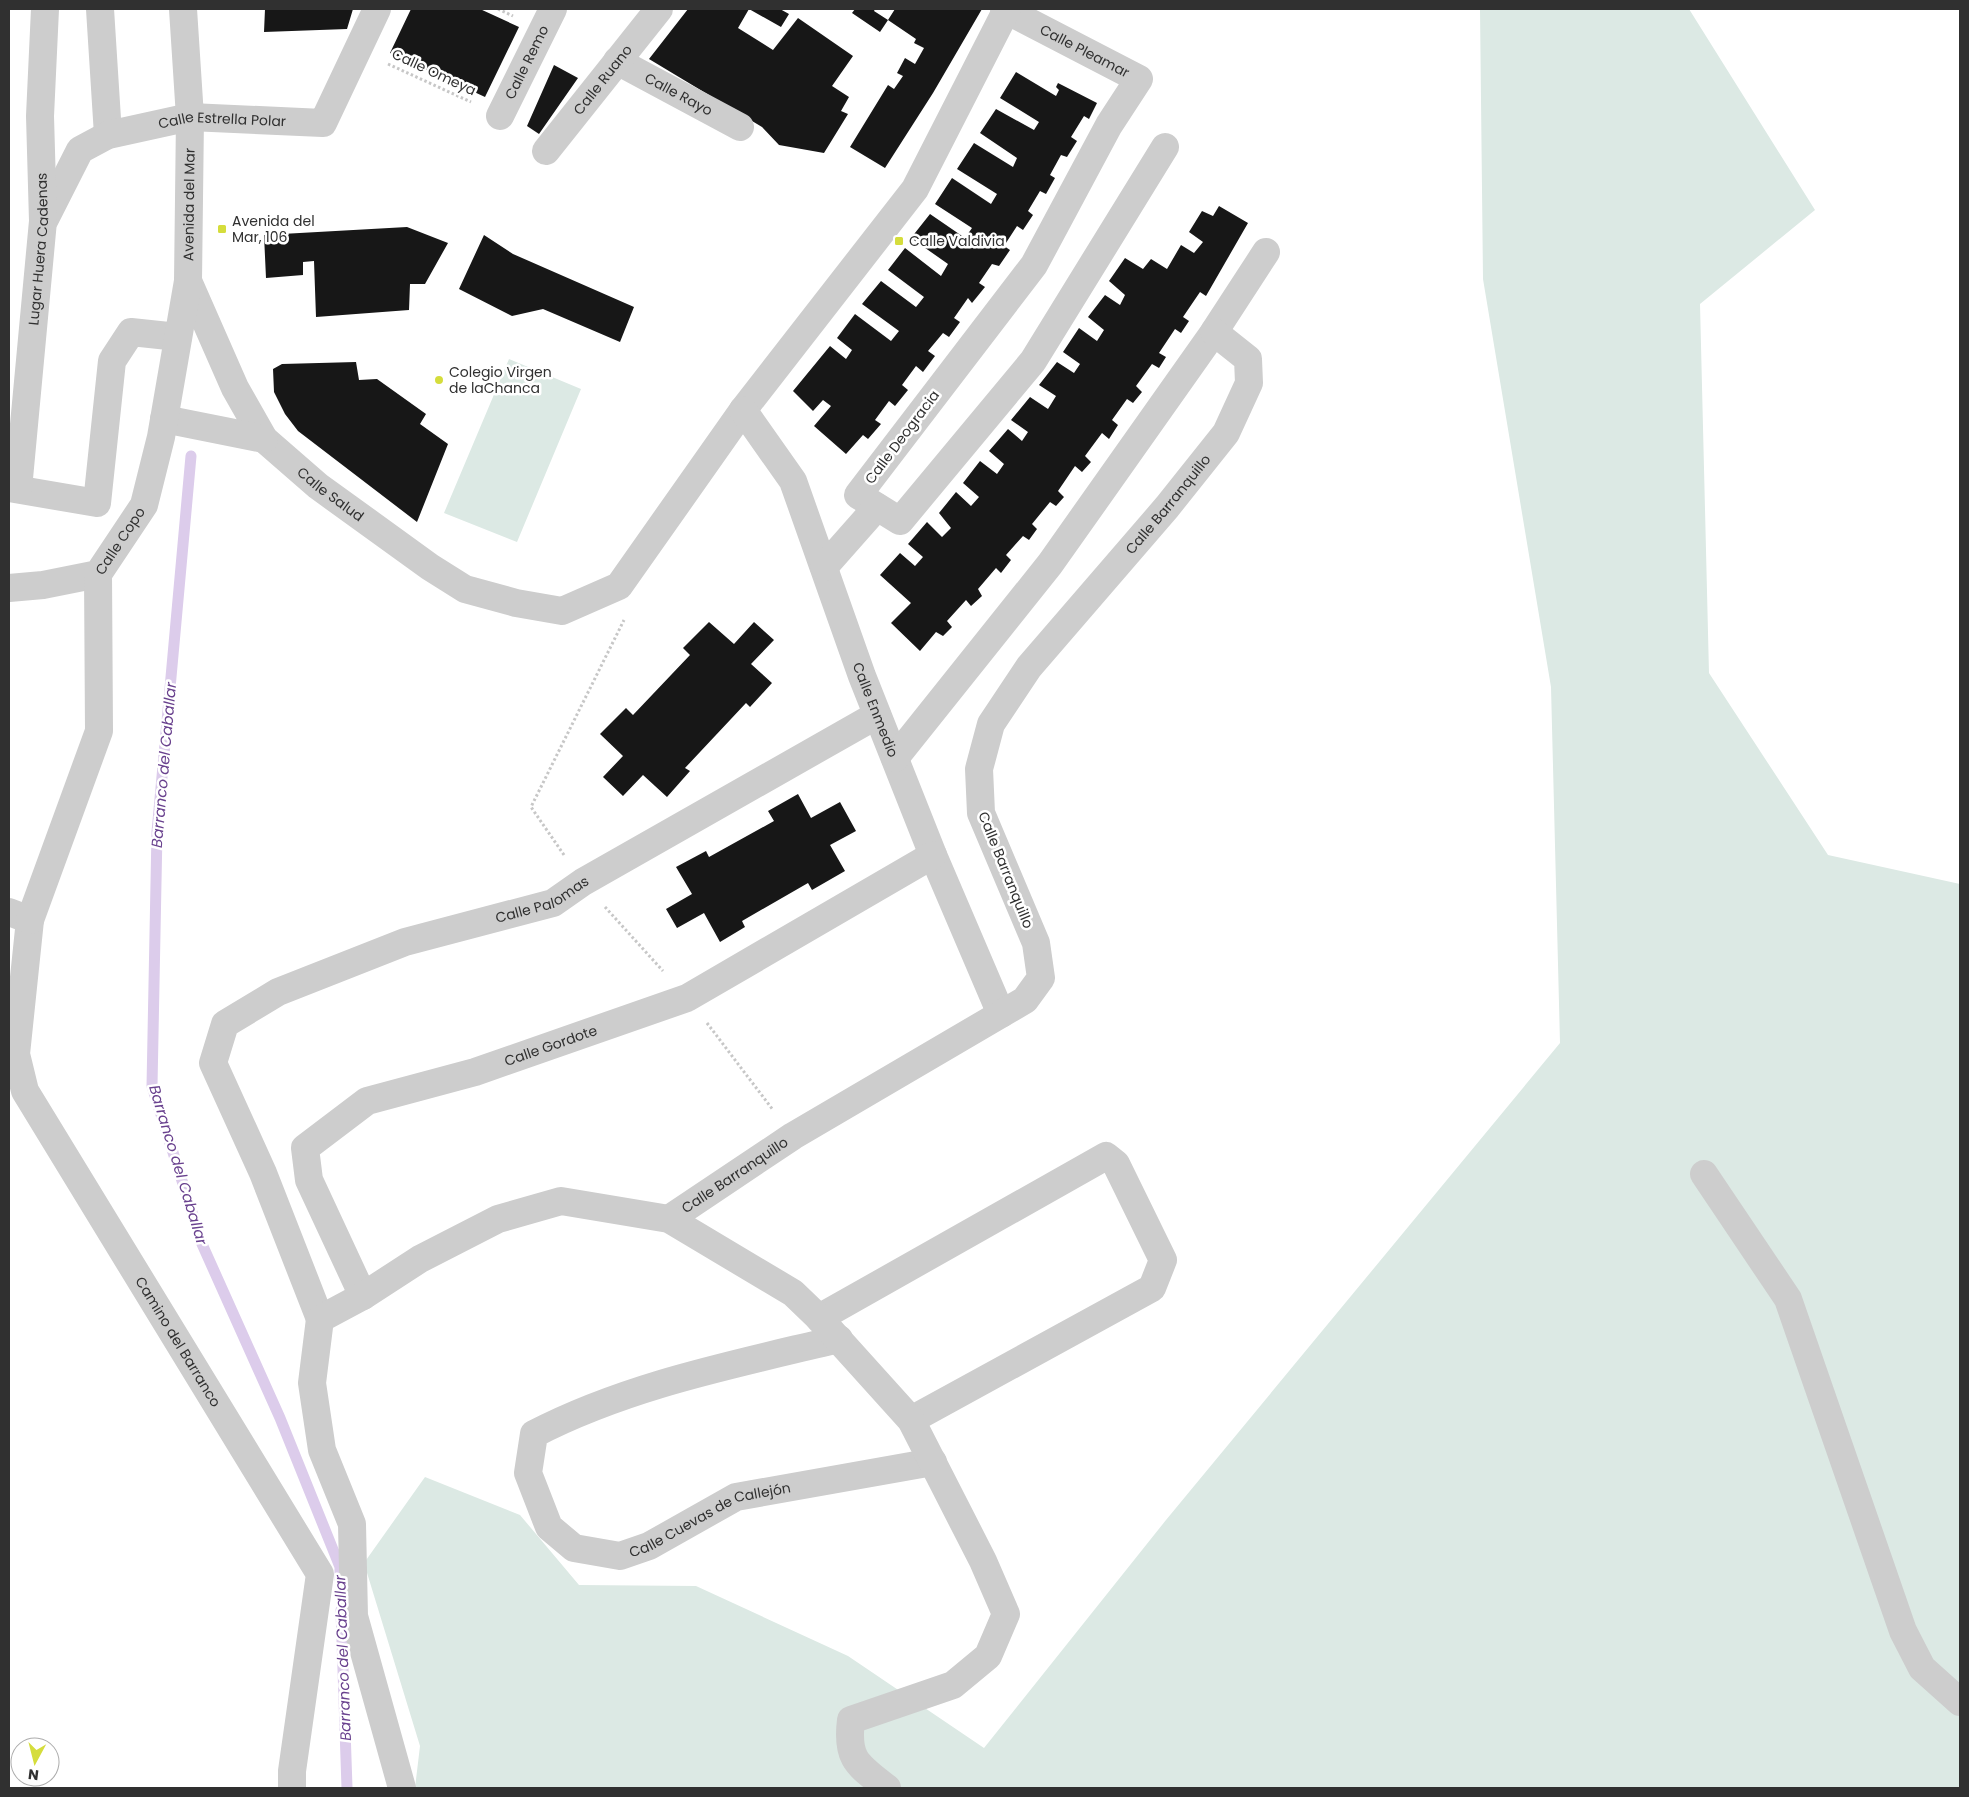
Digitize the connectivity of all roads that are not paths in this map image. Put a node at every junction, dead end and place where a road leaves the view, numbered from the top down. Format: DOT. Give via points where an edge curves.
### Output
graph roads {
  1 [pos="45,9"];
  2 [pos="100,9"];
  3 [pos="183,9"];
  4 [pos="378,9"];
  5 [pos="553,9"];
  6 [pos="658,9"];
  7 [pos="1006,9"];
  8 [pos="617,61"];
  9 [pos="1139,79"];
  10 [pos="500,116"];
  11 [pos="190,117"];
  12 [pos="740,127"];
  13 [pos="108,135"];
  14 [pos="1165,147"];
  15 [pos="546,151"];
  16 [pos="43,221"];
  17 [pos="1266,252"];
  18 [pos="188,281"];
  19 [pos="1214,332"];
  20 [pos="178,337"];
  21 [pos="743,410"];
  22 [pos="164,420"];
  23 [pos="264,439"];
  24 [pos="13,488"];
  25 [pos="877,507"];
  26 [pos="824,567"];
  27 [pos="98,574"];
  28 [pos="9,588"];
  29 [pos="877,715"];
  30 [pos="895,758"];
  31 [pos="934,855"];
  32 [pos="20,916"];
  33 [pos="1000,1014"];
  34 [pos="1704,1174"];
  35 [pos="669,1219"];
  36 [pos="363,1296"];
  37 [pos="819,1318"];
  38 [pos="320,1319"];
  39 [pos="839,1340"];
  40 [pos="911,1420"];
  41 [pos="933,1462"];
  42 [pos="1960,1702"];
  43 [pos="292,1788"];
  44 [pos="402,1788"];
  45 [pos="887,1788"];
  1 -- 16 [label="street, Lugar Huera Cadenas" via="40,116"];
  2 -- 13 [label="street"];
  3 -- 11 [label="street, Avenida del Mar"];
  4 -- 11 [label="street, Calle Estrella Polar" via="323,123"];
  5 -- 10 [label="street, Calle Remo"];
  6 -- 8 [label="street, Calle Ruano"];
  7 -- 9 [label="street, Calle Pleamar"];
  7 -- 21 [label="street" via="915,189"];
  8 -- 12 [label="street, Calle Rayo"];
  8 -- 15 [label="street, Calle Ruano"];
  9 -- 25 [label="street, Calle Deogracia" via="1109,125 1034,265 858,495"];
  11 -- 13 [label="street, Calle Estrella Polar"];
  11 -- 18 [label="street, Avenida del Mar"];
  13 -- 16 [label="street, Calle Estrella Polar" via="80,150"];
  14 -- 25 [label="street, Calle Deogracia" via="1033,361 900,520"];
  16 -- 24 [label="street, Lugar Huera Cadenas"];
  17 -- 19 [label="street"];
  18 -- 20 [label="street, Calle Copo"];
  18 -- 23 [label="street, Calle Salud" via="235,388"];
  19 -- 30 [label="street" via="1050,564"];
  19 -- 33 [label="street, Calle Barranquillo" via="1248,358 1249,383 1226,433 1167,507 1029,667 990,724 980,769 981,813 1036,944 1041,978 1024,1000"];
  20 -- 22 [label="street, Calle Copo"];
  20 -- 24 [label="street" via="131,332 112,361 97,503"];
  21 -- 23 [label="street, Calle Salud" via="619,586 562,611 465,589 318,486"];
  21 -- 26 [label="street, Calle Enmedio" via="793,481"];
  22 -- 23 [label="street"];
  22 -- 27 [label="street, Calle Copo" via="144,505"];
  25 -- 26 [label="street"];
  26 -- 29 [label="street, Calle Enmedio"];
  27 -- 28 [label="street, Calle Copo"];
  27 -- 32 [label="street, Camino del Barranco" via="99,731"];
  29 -- 30 [label="street, Calle Enmedio"];
  29 -- 38 [label="street, Calle Palomas" via="583,882 553,903 405,942 278,992 225,1024 213,1063 263,1173"];
  30 -- 31 [label="street, Calle Enmedio"];
  31 -- 33 [label="street, Calle Enmedio"];
  31 -- 36 [label="street, Calle Gordote" via="687,998 475,1072 367,1101 305,1148 309,1180"];
  32 -- 43 [label="street, Camino del Barranco" via="16,1054 25,1091 320,1574"];
  33 -- 35 [label="street, Calle Barranquillo" via="793,1136"];
  34 -- 42 [label="street" via="1788,1299 1903,1632 1922,1668"];
  35 -- 36 [label="street" via="561,1201 498,1219 420,1259"];
  35 -- 37 [label="street" via="793,1294"];
  36 -- 38 [label="street"];
  37 -- 39 [label="street"];
  37 -- 40 [label="street" via="1106,1156 1116,1164 1163,1260 1152,1288"];
  38 -- 44 [label="street" via="312,1382 322,1450 352,1524 354,1616"];
  39 -- 40 [label="street"];
  39 -- 41 [label="street, Calle Cuevas de Callejón" via="684,1377 564,1419 534,1434 528,1473 549,1527 574,1548 620,1556 649,1546 736,1497"];
  40 -- 41 [label="street"];
  41 -- 45 [label="street" via="1006,1614 988,1656 953,1685 851,1720 848,1742 857,1764"];
}
